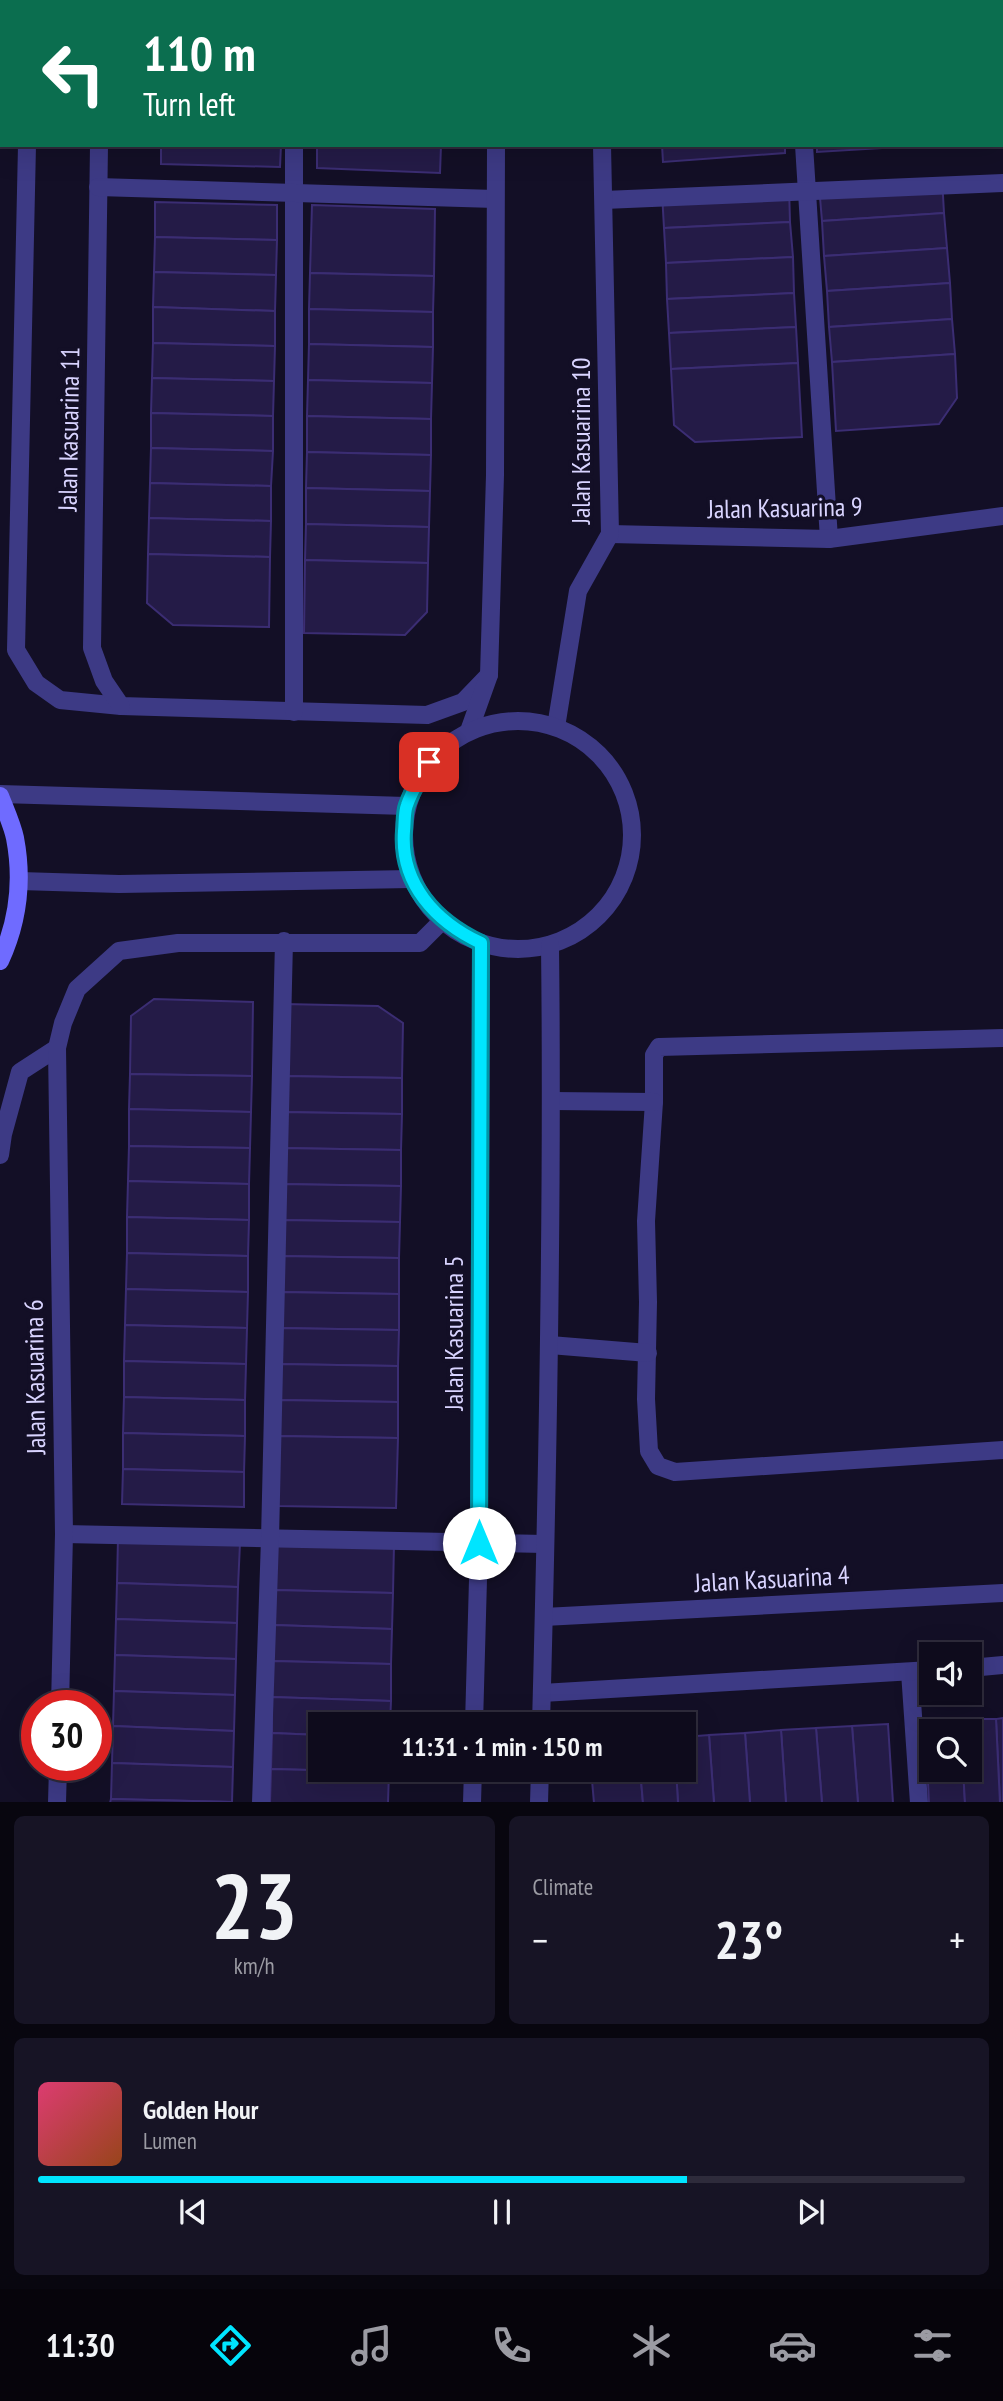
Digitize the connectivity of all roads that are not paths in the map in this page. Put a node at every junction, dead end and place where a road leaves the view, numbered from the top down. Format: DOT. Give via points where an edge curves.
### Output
graph roads {
  1 [pos="27,147"];
  2 [pos="99,147"];
  3 [pos="294,147"];
  4 [pos="496,147"];
  5 [pos="602,147"];
  6 [pos="804,147"];
  7 [pos="1003,183"];
  8 [pos="99,187"];
  9 [pos="807,191"];
  10 [pos="293,194"];
  11 [pos="495,199"];
  12 [pos="604,200"];
  13 [pos="1003,516"];
  14 [pos="610,534"];
  15 [pos="829,539"];
  16 [pos="489,675"];
  17 [pos="121,706"];
  18 [pos="294,712"];
  19 [pos="556,727"];
  20 [pos="469,731"];
  21 [pos="0,795"];
  22 [pos="406,806"];
  23 [pos="411,879"];
  24 [pos="20,881"];
  25 [pos="442,920"];
  26 [pos="284,942"];
  27 [pos="481,943"];
  28 [pos="550,945"];
  29 [pos="0,961"];
  30 [pos="1003,1038"];
  31 [pos="57,1048"];
  32 [pos="552,1101"];
  33 [pos="654,1102"];
  34 [pos="0,1155"];
  35 [pos="550,1345"];
  36 [pos="648,1353"];
  37 [pos="1003,1450"];
  38 [pos="64,1534"];
  39 [pos="270,1539"];
  40 [pos="479,1543"];
  41 [pos="545,1544"];
  42 [pos="1003,1592"];
  43 [pos="544,1617"];
  44 [pos="1003,1665"];
  45 [pos="982,1667"];
  46 [pos="919,1671"];
  47 [pos="910,1672"];
  48 [pos="60,1690"];
  49 [pos="542,1693"];
  50 [pos="474,1712"];
  51 [pos="541,1712"];
  52 [pos="58,1781"];
  53 [pos="473,1782"];
  54 [pos="540,1782"];
  55 [pos="57,1802"];
  56 [pos="261,1802"];
  57 [pos="472,1802"];
  58 [pos="539,1802"];
  59 [pos="919,1802"];
  1 -- 17 [label="street, Jalan kasuarina 11" via="16,650 36,683 60,700"];
  2 -- 8 [label="street, Jalan kasuarina 11"];
  3 -- 10 [label="street"];
  4 -- 11 [label="street"];
  5 -- 12 [label="street, Jalan Kasuarina 10"];
  6 -- 9 [label="street"];
  7 -- 9 [label="street"];
  8 -- 10 [label="street"];
  8 -- 17 [label="street, Jalan kasuarina 11" via="92,648 104,681"];
  9 -- 12 [label="street"];
  9 -- 15 [label="street"];
  10 -- 11 [label="street"];
  10 -- 18 [label="street"];
  11 -- 16 [label="street"];
  12 -- 14 [label="street, Jalan Kasuarina 10"];
  13 -- 15 [label="street, Jalan Kasuarina 9"];
  14 -- 15 [label="street, Jalan Kasuarina 9"];
  14 -- 19 [label="street, Jalan Kasuarina 10" via="578,591"];
  16 -- 18 [label="street, Jalan kasuarina 11" via="463,702 427,715"];
  16 -- 20 [label="street"];
  17 -- 18 [label="street, Jalan kasuarina 11"];
  19 -- 20 [label="street" via="527,720 497,722"];
  19 -- 28 [label="street" via="600,755 616,776 627,799 632,852 613,900 575,935"];
  20 -- 22 [label="street" via="429,762"];
  21 -- 22 [label="street"];
  21 -- 24 [label="main road" via="14,836"];
  22 -- 23 [label="street" via="403,843"];
  23 -- 24 [label="street" via="119,884"];
  23 -- 25 [label="street"];
  24 -- 29 [label="main road" via="12,937"];
  25 -- 26 [label="street, Jalan Kasuarina 6" via="420,943"];
  25 -- 27 [label="street"];
  26 -- 31 [label="street, Jalan Kasuarina 6" via="178,943 119,951 77,989"];
  26 -- 39 [label="street"];
  27 -- 28 [label="street" via="515,949"];
  27 -- 40 [label="street, Jalan Kasuarina 5"];
  28 -- 32 [label="street"];
  30 -- 33 [label="street" via="659,1047 654,1055"];
  31 -- 34 [label="street" via="20,1072"];
  31 -- 38 [label="street, Jalan Kasuarina 6"];
  32 -- 33 [label="street"];
  32 -- 35 [label="street"];
  33 -- 36 [label="street" via="646,1221"];
  35 -- 36 [label="street"];
  35 -- 41 [label="street"];
  36 -- 37 [label="street" via="649,1451 659,1466 675,1472"];
  38 -- 39 [label="street"];
  38 -- 48 [label="street, Jalan Kasuarina 6"];
  39 -- 40 [label="street"];
  39 -- 56 [label="street"];
  40 -- 41 [label="street"];
  40 -- 50 [label="street, Jalan Kasuarina 5"];
  41 -- 43 [label="street"];
  42 -- 43 [label="street, Jalan Kasuarina 4"];
  43 -- 49 [label="street"];
  44 -- 45 [label="street"];
  46 -- 47 [label="street"];
  47 -- 49 [label="street"];
  47 -- 59 [label="street"];
  49 -- 51 [label="street"];
  52 -- 55 [label="street"];
  53 -- 57 [label="street"];
  54 -- 58 [label="street"];
}
